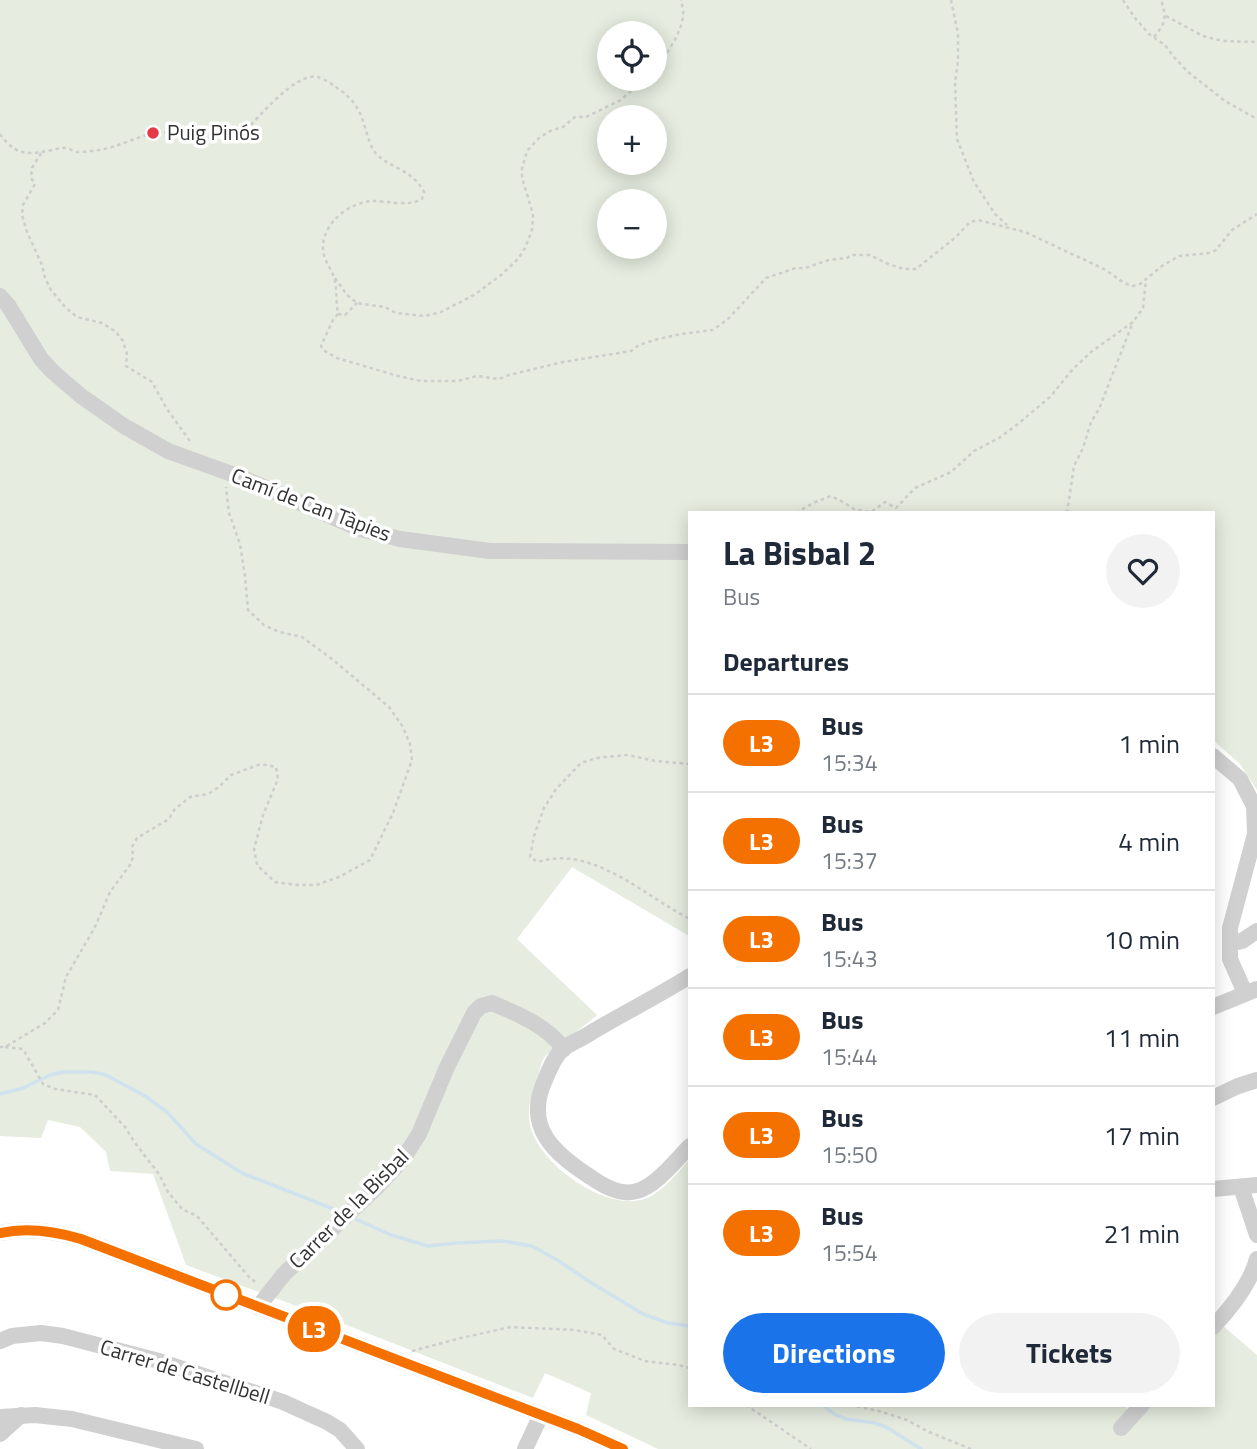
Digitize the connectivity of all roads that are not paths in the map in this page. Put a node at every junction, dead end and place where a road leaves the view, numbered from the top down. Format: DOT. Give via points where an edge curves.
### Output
graph roads {
  1 [pos="0,296"];
  2 [pos="688,552"];
  3 [pos="1215,759"];
  4 [pos="1257,931"];
  5 [pos="1230,943"];
  6 [pos="688,977"];
  7 [pos="1251,991"];
  8 [pos="1215,1006"];
  9 [pos="564,1049"];
  10 [pos="1257,1080"];
  11 [pos="1215,1097"];
  12 [pos="688,1148"];
  13 [pos="1249,1186"];
  14 [pos="1215,1189"];
  15 [pos="0,1233"];
  16 [pos="1257,1235"];
  17 [pos="1257,1259"];
  18 [pos="258,1307"];
  19 [pos="1215,1325"];
  20 [pos="0,1341"];
  21 [pos="1140,1407"];
  22 [pos="21,1415"];
  23 [pos="541,1415"];
  24 [pos="0,1416"];
  25 [pos="1121,1428"];
  26 [pos="0,1434"];
  27 [pos="196,1449"];
  28 [pos="357,1449"];
  29 [pos="525,1449"];
  30 [pos="623,1449"];
  1 -- 2 [label="street, Camí de Can Tàpies" via="41,359 66,384 124,426 183,457 360,529 400,540 489,551"];
  3 -- 5 [label="street" via="1240,779 1254,806 1255,834"];
  4 -- 5 [label="street"];
  5 -- 7 [label="street" via="1230,959"];
  6 -- 9 [label="street"];
  7 -- 8 [label="street"];
  9 -- 12 [label="street" via="543,1083 537,1110 544,1135 578,1169 615,1190 640,1191"];
  9 -- 18 [label="street, Carrer de la Bisbal" via="529,1020 492,1003 481,1006 468,1023 419,1134 403,1158 284,1274"];
  10 -- 11 [label="street"];
  13 -- 14 [label="street"];
  13 -- 16 [label="street"];
  15 -- 18 [label="street" via="63,1234"];
  17 -- 19 [label="street" via="1242,1290"];
  18 -- 23 [label="street"];
  20 -- 28 [label="street, Carrer de Castellbell" via="41,1333 159,1361 283,1402 340,1430"];
  21 -- 25 [label="street"];
  22 -- 24 [label="street"];
  22 -- 26 [label="street"];
  22 -- 27 [label="street" via="72,1419"];
  23 -- 29 [label="street"];
  23 -- 30 [label="street"];
}
